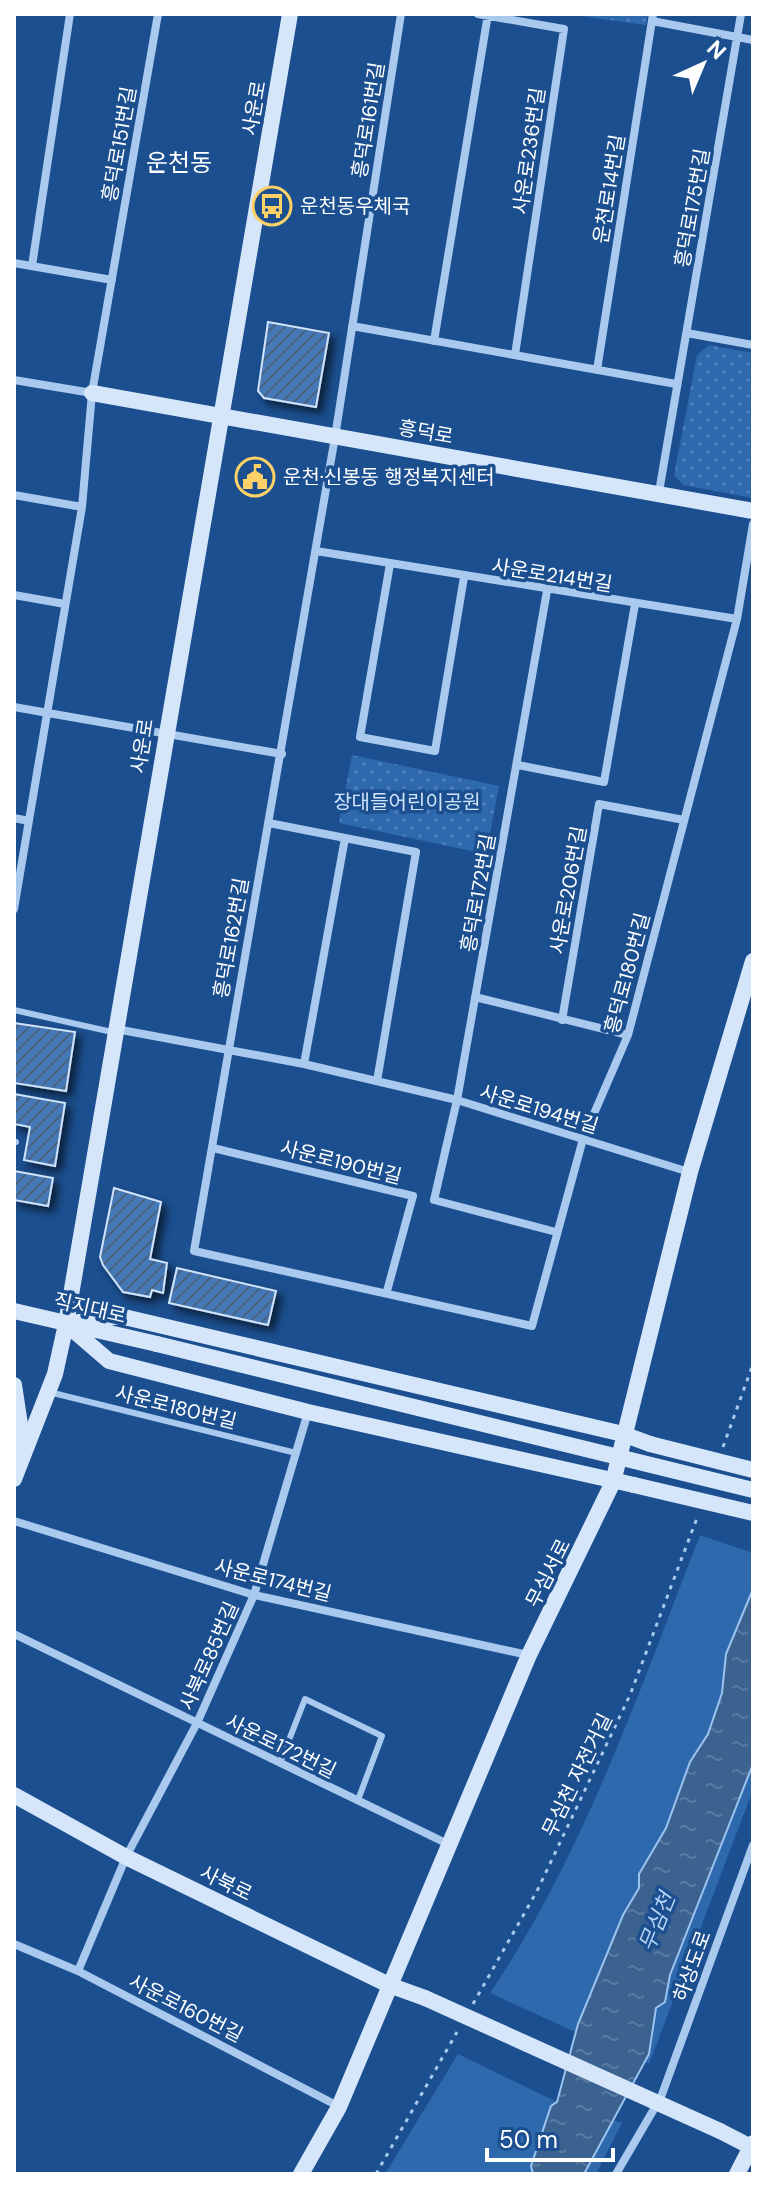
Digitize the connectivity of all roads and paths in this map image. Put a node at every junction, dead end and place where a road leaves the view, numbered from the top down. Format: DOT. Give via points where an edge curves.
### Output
graph roads {
  1 [pos="70,14"];
  2 [pos="158,14"];
  3 [pos="290,14"];
  4 [pos="401,14"];
  5 [pos="478,14"];
  6 [pos="741,14"];
  7 [pos="488,15"];
  8 [pos="653,18"];
  9 [pos="737,37"];
  10 [pos="753,40"];
  11 [pos="14,263"];
  12 [pos="32,266"];
  13 [pos="112,280"];
  14 [pos="352,326"];
  15 [pos="687,333"];
  16 [pos="434,341"];
  17 [pos="753,345"];
  18 [pos="515,355"];
  19 [pos="597,370"];
  20 [pos="14,380"];
  21 [pos="676,384"];
  22 [pos="92,393"];
  23 [pos="222,417"];
  24 [pos="335,437"];
  25 [pos="659,492"];
  26 [pos="14,495"];
  27 [pos="82,507"];
  28 [pos="753,511"];
  29 [pos="753,524"];
  30 [pos="316,551"];
  31 [pos="390,564"];
  32 [pos="464,577"];
  33 [pos="547,591"];
  34 [pos="14,595"];
  35 [pos="65,604"];
  36 [pos="635,604"];
  37 [pos="737,619"];
  38 [pos="14,707"];
  39 [pos="47,713"];
  40 [pos="164,733"];
  41 [pos="282,754"];
  42 [pos="518,765"];
  43 [pos="14,818"];
  44 [pos="684,820"];
  45 [pos="29,821"];
  46 [pos="269,823"];
  47 [pos="345,838"];
  48 [pos="14,909"];
  49 [pos="753,961"];
  50 [pos="475,997"];
  51 [pos="14,1010"];
  52 [pos="562,1020"];
  53 [pos="116,1031"];
  54 [pos="628,1035"];
  55 [pos="227,1050"];
  56 [pos="304,1064"];
  57 [pos="377,1081"];
  58 [pos="457,1100"];
  59 [pos="583,1139"];
  60 [pos="213,1148"];
  61 [pos="690,1172"];
  62 [pos="556,1232"];
  63 [pos="387,1291"];
  64 [pos="14,1311"];
  65 [pos="66,1324"];
  66 [pos="753,1364"];
  67 [pos="14,1385"];
  68 [pos="49,1392"];
  69 [pos="308,1412"];
  70 [pos="623,1434"];
  71 [pos="296,1453"];
  72 [pos="24,1456"];
  73 [pos="719,1458"];
  74 [pos="753,1470"];
  75 [pos="14,1479"];
  76 [pos="613,1482"];
  77 [pos="753,1490"];
  78 [pos="753,1513"];
  79 [pos="697,1517"];
  80 [pos="14,1521"];
  81 [pos="254,1595"];
  82 [pos="14,1634"];
  83 [pos="529,1655"];
  84 [pos="197,1723"];
  85 [pos="280,1763"];
  86 [pos="14,1795"];
  87 [pos="358,1800"];
  88 [pos="448,1844"];
  89 [pos="753,1845"];
  90 [pos="126,1857"];
  91 [pos="14,1944"];
  92 [pos="78,1971"];
  93 [pos="389,1985"];
  94 [pos="471,2008"];
  95 [pos="463,2021"];
  96 [pos="339,2107"];
  97 [pos="752,2146"];
  98 [pos="301,2174"];
  99 [pos="376,2174"];
  100 [pos="616,2174"];
  101 [pos="737,2174"];
  1 -- 12 [label="street"];
  2 -- 13 [label="street, 흥덕로151번길"];
  3 -- 23 [label="street, 사운로"];
  4 -- 14 [label="street, 흥덕로161번길"];
  5 -- 7 [label="street, 사운로236번길"];
  6 -- 9 [label="street, 흥덕로175번길"];
  7 -- 16 [label="street"];
  7 -- 18 [label="street, 사운로236번길" via="564,29"];
  8 -- 9 [label="street"];
  8 -- 19 [label="street, 운천로14번길"];
  9 -- 10 [label="street"];
  9 -- 15 [label="street, 흥덕로175번길"];
  11 -- 12 [label="street"];
  12 -- 13 [label="street"];
  13 -- 22 [label="street, 흥덕로151번길"];
  14 -- 16 [label="street"];
  14 -- 24 [label="street, 흥덕로161번길"];
  15 -- 17 [label="street"];
  15 -- 21 [label="street, 흥덕로175번길"];
  16 -- 18 [label="street"];
  18 -- 19 [label="street"];
  19 -- 21 [label="street"];
  20 -- 22 [label="street, 흥덕로"];
  21 -- 25 [label="street, 흥덕로175번길"];
  22 -- 23 [label="street, 흥덕로"];
  22 -- 27 [label="street"];
  23 -- 24 [label="street, 흥덕로"];
  23 -- 40 [label="street, 사운로"];
  24 -- 25 [label="street, 흥덕로"];
  24 -- 30 [label="street, 흥덕로162번길"];
  25 -- 28 [label="street, 흥덕로"];
  26 -- 27 [label="street"];
  27 -- 35 [label="street"];
  29 -- 37 [label="street, 흥덕로180번길"];
  30 -- 31 [label="street, 사운로214번길"];
  30 -- 41 [label="street, 흥덕로162번길"];
  31 -- 32 [label="street, 사운로214번길"];
  31 -- 32 [label="street, 사운로214번길" via="360,737 435,751"];
  32 -- 33 [label="street, 사운로214번길"];
  33 -- 36 [label="street, 사운로214번길"];
  33 -- 42 [label="street, 흥덕로172번길"];
  34 -- 35 [label="street"];
  35 -- 39 [label="street"];
  36 -- 37 [label="street, 사운로214번길"];
  36 -- 42 [label="street, 사운로214번길" via="604,782"];
  37 -- 44 [label="street, 흥덕로180번길"];
  38 -- 39 [label="street"];
  39 -- 40 [label="street"];
  39 -- 45 [label="street"];
  40 -- 41 [label="street"];
  40 -- 53 [label="street, 사운로"];
  41 -- 46 [label="street, 흥덕로162번길"];
  42 -- 50 [label="street, 흥덕로172번길"];
  43 -- 45 [label="street"];
  44 -- 52 [label="street, 사운로206번길" via="599,804"];
  44 -- 54 [label="street, 흥덕로180번길"];
  45 -- 48 [label="street"];
  46 -- 47 [label="street"];
  46 -- 55 [label="street, 흥덕로162번길"];
  47 -- 56 [label="street"];
  47 -- 57 [label="street" via="416,852"];
  49 -- 61 [label="street, 무심서로"];
  50 -- 52 [label="street"];
  50 -- 58 [label="street, 흥덕로172번길"];
  51 -- 53 [label="lane"];
  52 -- 54 [label="street"];
  53 -- 55 [label="street, 사운로194번길"];
  53 -- 65 [label="street, 사운로"];
  54 -- 59 [label="street, 흥덕로180번길"];
  55 -- 56 [label="street, 사운로194번길"];
  55 -- 60 [label="street, 흥덕로162번길"];
  56 -- 57 [label="street, 사운로194번길"];
  57 -- 58 [label="street, 사운로194번길"];
  58 -- 59 [label="street, 사운로194번길"];
  58 -- 62 [label="street, 흥덕로172번길" via="434,1200"];
  59 -- 61 [label="street, 사운로194번길"];
  59 -- 62 [label="street, 흥덕로180번길"];
  60 -- 63 [label="street, 흥덕로162번길" via="194,1251"];
  60 -- 63 [label="street, 사운로190번길" via="413,1196"];
  61 -- 70 [label="street, 무심서로"];
  62 -- 63 [label="street, 흥덕로180번길" via="532,1326"];
  64 -- 65 [label="street, 직지대로"];
  65 -- 68 [label="street, 사운로"];
  65 -- 69 [label="street" via="109,1361"];
  65 -- 70 [label="street" via="120,1316"];
  65 -- 77 [label="street, 직지대로, bridge"];
  66 -- 73 [label="path"];
  67 -- 72 [label="street"];
  68 -- 71 [label="lane, 사운로180번길"];
  68 -- 72 [label="street, 사운로"];
  69 -- 71 [label="street, 사북로85번길"];
  69 -- 76 [label="street"];
  70 -- 74 [label="street, bridge"];
  70 -- 76 [label="street, 무심서로"];
  71 -- 81 [label="street, 사북로85번길"];
  72 -- 75 [label="street, 사운로"];
  76 -- 78 [label="street, bridge"];
  76 -- 83 [label="street, 무심서로"];
  79 -- 94 [label="path, 무심천 자전거길" via="630,1695 537,1891"];
  80 -- 81 [label="street, 사운로174번길"];
  81 -- 83 [label="street, 사운로174번길"];
  81 -- 84 [label="street, 사북로85번길"];
  82 -- 84 [label="street, 사운로172번길"];
  83 -- 88 [label="street, 무심서로"];
  84 -- 85 [label="street, 사운로172번길"];
  84 -- 90 [label="street, 사북로85번길"];
  85 -- 87 [label="street, 사운로172번길"];
  85 -- 87 [label="lane" via="305,1699 382,1736"];
  86 -- 90 [label="street, 사북로"];
  87 -- 88 [label="street, 사운로172번길"];
  88 -- 93 [label="street, 무심서로"];
  89 -- 100 [label="street, 하상도로" via="661,2097"];
  90 -- 92 [label="street, 사북로85번길"];
  90 -- 93 [label="street, 사북로"];
  91 -- 92 [label="street, 사운로160번길"];
  92 -- 96 [label="street, 사운로160번길"];
  93 -- 96 [label="street, 무심서로"];
  93 -- 97 [label="street, 사북로, bridge"];
  95 -- 99 [label="path"];
  96 -- 98 [label="street, 무심서로"];
  97 -- 101 [label="street"];
}
